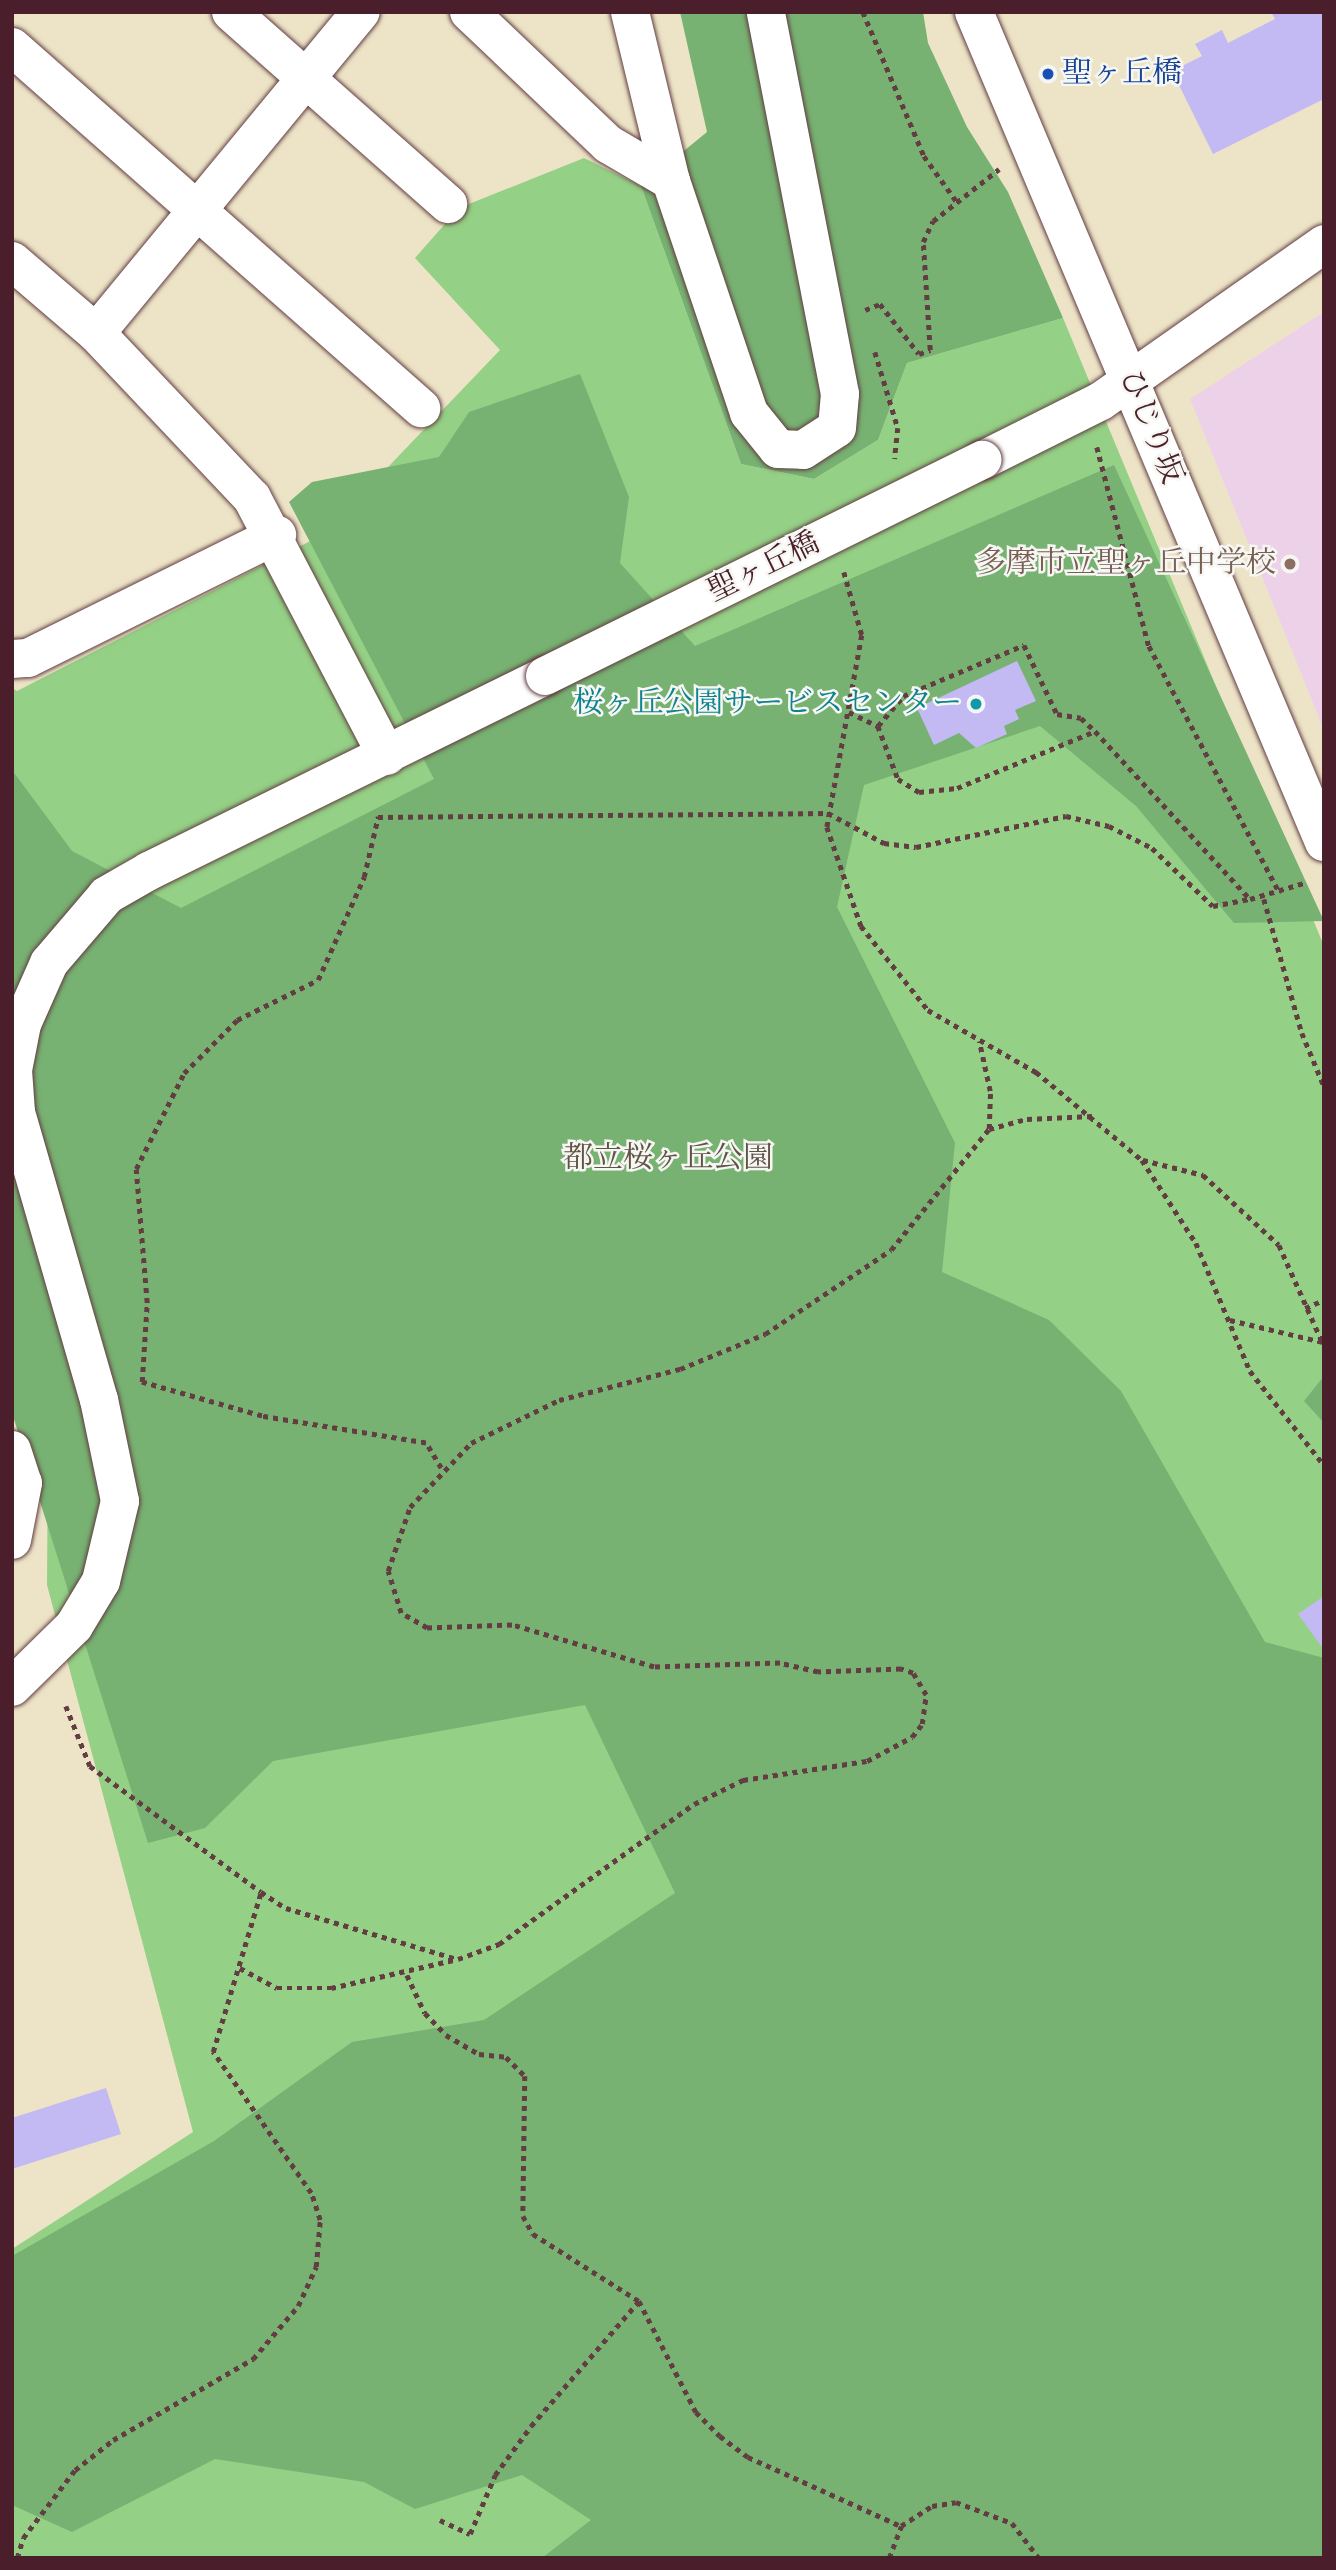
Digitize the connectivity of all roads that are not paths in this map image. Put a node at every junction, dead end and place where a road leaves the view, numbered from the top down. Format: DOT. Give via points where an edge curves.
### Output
graph roads {
  1 [pos="231,12"];
  2 [pos="361,12"];
  3 [pos="469,12"];
  4 [pos="630,12"];
  5 [pos="766,12"];
  6 [pos="974,12"];
  7 [pos="12,47"];
  8 [pos="307,78"];
  9 [pos="671,181"];
  10 [pos="448,204"];
  11 [pos="197,211"];
  12 [pos="1324,244"];
  13 [pos="12,261"];
  14 [pos="96,334"];
  15 [pos="1130,379"];
  16 [pos="421,408"];
  17 [pos="276,535"];
  18 [pos="12,659"];
  19 [pos="387,756"];
  20 [pos="1324,842"];
  21 [pos="12,1450"];
  22 [pos="12,1540"];
  23 [pos="12,1687"];
  1 -- 8 [label="street"];
  2 -- 8 [label="street"];
  3 -- 9 [label="street" via="608,144"];
  4 -- 9 [label="street"];
  5 -- 9 [label="street" via="840,394 837,428 823,441 803,450 778,449 749,413"];
  6 -- 15 [label="street, ひじり坂"];
  7 -- 11 [label="street"];
  8 -- 10 [label="street"];
  8 -- 11 [label="street"];
  11 -- 14 [label="street"];
  11 -- 16 [label="street"];
  12 -- 15 [label="street, 聖ヶ丘橋"];
  13 -- 14 [label="street"];
  14 -- 17 [label="street" via="220,460"];
  15 -- 19 [label="street, 聖ヶ丘橋, bridge" via="983,460"];
  15 -- 20 [label="street, ひじり坂"];
  17 -- 18 [label="street" via="28,658"];
  17 -- 19 [label="street"];
  19 -- 23 [label="street, 聖ヶ丘橋" via="107,895 64,942 30,1002 13,1070 16,1112 103,1413 120,1501 102,1581 44,1661"];
  21 -- 22 [label="street" via="23,1483"];
}
